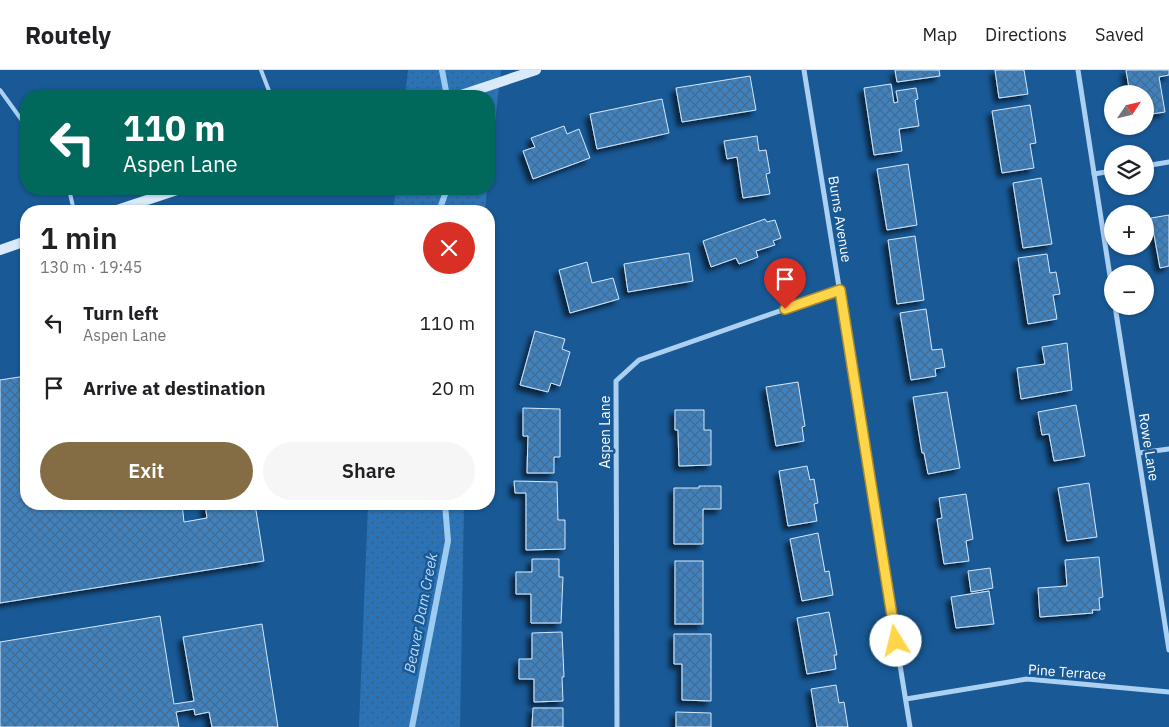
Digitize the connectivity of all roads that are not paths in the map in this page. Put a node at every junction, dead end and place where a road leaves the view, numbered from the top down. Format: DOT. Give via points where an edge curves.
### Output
graph roads {
  1 [pos="260,70"];
  2 [pos="536,70"];
  3 [pos="804,70"];
  4 [pos="1078,70"];
  5 [pos="0,90"];
  6 [pos="268,90"];
  7 [pos="477,90"];
  8 [pos="20,118"];
  9 [pos="1169,162"];
  10 [pos="1154,164"];
  11 [pos="1104,172"];
  12 [pos="1094,174"];
  13 [pos="162,195"];
  14 [pos="132,205"];
  15 [pos="20,243"];
  16 [pos="0,250"];
  17 [pos="1108,265"];
  18 [pos="840,290"];
  19 [pos="1116,315"];
  20 [pos="1169,448"];
  21 [pos="1139,453"];
  22 [pos="1169,650"];
  23 [pos="1169,692"];
  24 [pos="906,699"];
  25 [pos="617,727"];
  26 [pos="910,727"];
  1 -- 6 [label="lane"];
  2 -- 7 [label="street"];
  3 -- 18 [label="street, Burns Avenue"];
  4 -- 12 [label="street"];
  5 -- 8 [label="lane"];
  9 -- 10 [label="street"];
  11 -- 12 [label="street"];
  12 -- 17 [label="street"];
  13 -- 14 [label="street"];
  15 -- 16 [label="street"];
  18 -- 24 [label="street, Burns Avenue"];
  18 -- 25 [label="street, Aspen Lane" via="639,360 616,381"];
  19 -- 21 [label="street, Rowe Lane"];
  20 -- 21 [label="street"];
  21 -- 22 [label="street, Rowe Lane"];
  23 -- 24 [label="street, Pine Terrace" via="1027,680"];
  24 -- 26 [label="street, Burns Avenue"];
}
